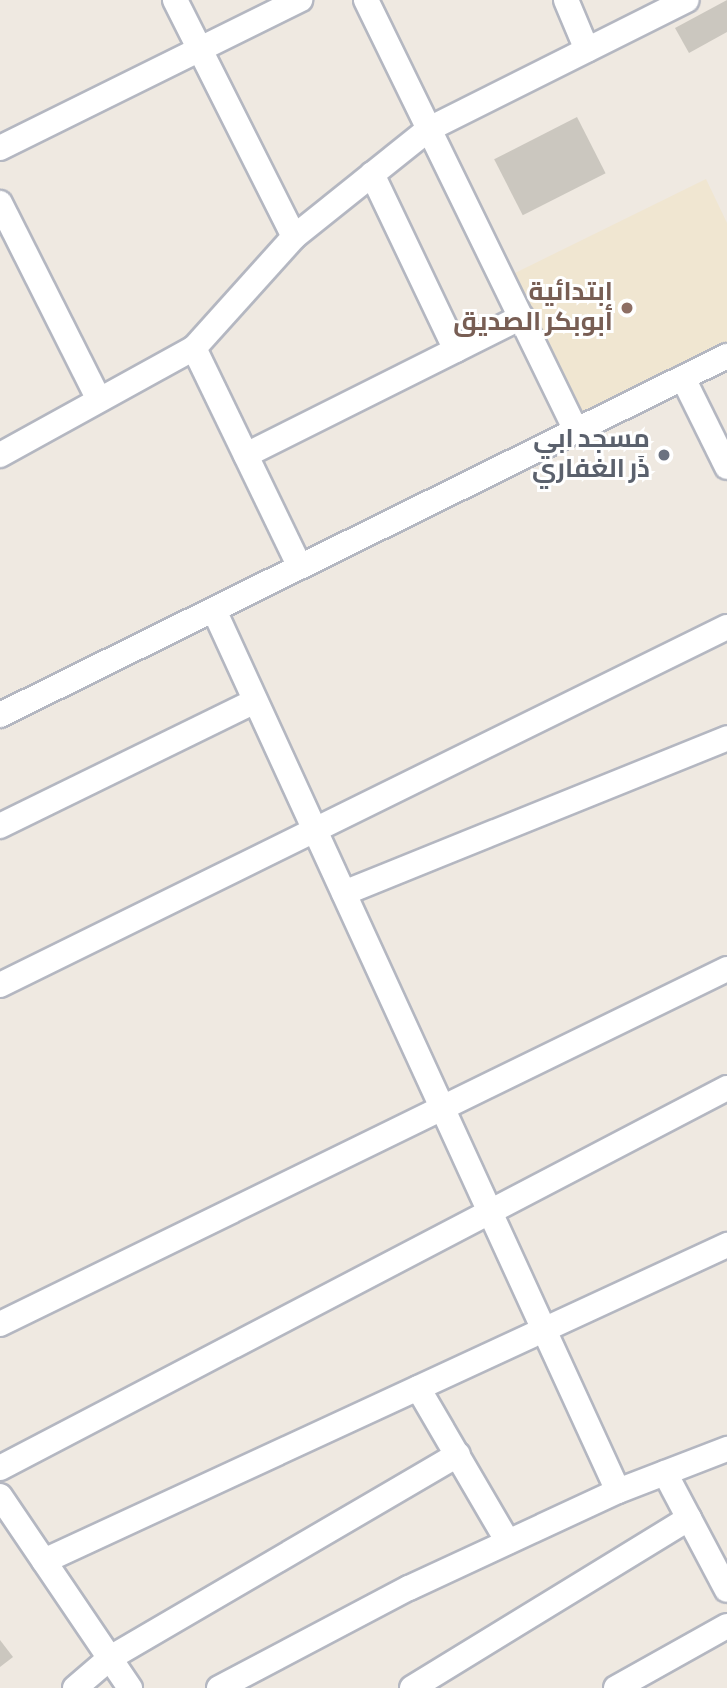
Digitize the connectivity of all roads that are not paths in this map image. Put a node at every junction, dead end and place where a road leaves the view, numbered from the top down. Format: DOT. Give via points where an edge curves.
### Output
graph roads {
  1 [pos="174,0"];
  2 [pos="300,0"];
  3 [pos="366,0"];
  4 [pos="566,0"];
  5 [pos="687,0"];
  6 [pos="198,50"];
  7 [pos="587,50"];
  8 [pos="429,129"];
  9 [pos="0,148"];
  10 [pos="372,174"];
  11 [pos="0,203"];
  12 [pos="294,237"];
  13 [pos="521,317"];
  14 [pos="194,348"];
  15 [pos="456,350"];
  16 [pos="727,356"];
  17 [pos="684,378"];
  18 [pos="99,400"];
  19 [pos="576,430"];
  20 [pos="0,455"];
  21 [pos="246,455"];
  22 [pos="727,467"];
  23 [pos="300,567"];
  24 [pos="214,610"];
  25 [pos="727,627"];
  26 [pos="256,701"];
  27 [pos="0,715"];
  28 [pos="727,738"];
  29 [pos="0,826"];
  30 [pos="315,830"];
  31 [pos="344,893"];
  32 [pos="727,969"];
  33 [pos="0,985"];
  34 [pos="727,1088"];
  35 [pos="442,1108"];
  36 [pos="489,1211"];
  37 [pos="727,1245"];
  38 [pos="0,1324"];
  39 [pos="544,1330"];
  40 [pos="418,1388"];
  41 [pos="727,1449"];
  42 [pos="458,1455"];
  43 [pos="0,1468"];
  44 [pos="665,1473"];
  45 [pos="618,1491"];
  46 [pos="0,1496"];
  47 [pos="689,1518"];
  48 [pos="508,1542"];
  49 [pos="44,1561"];
  50 [pos="727,1590"];
  51 [pos="727,1626"];
  52 [pos="110,1658"];
  53 [pos="75,1688"];
  54 [pos="130,1688"];
  55 [pos="219,1688"];
  56 [pos="412,1688"];
  57 [pos="616,1688"];
  1 -- 6 [label="street"];
  2 -- 6 [label="street"];
  3 -- 8 [label="street"];
  4 -- 7 [label="street"];
  5 -- 7 [label="street"];
  6 -- 9 [label="street"];
  6 -- 12 [label="street"];
  7 -- 8 [label="street"];
  8 -- 10 [label="street"];
  8 -- 13 [label="street"];
  10 -- 12 [label="street"];
  10 -- 15 [label="street"];
  11 -- 18 [label="street"];
  12 -- 14 [label="street"];
  13 -- 15 [label="street"];
  13 -- 19 [label="street"];
  14 -- 18 [label="street"];
  14 -- 21 [label="street"];
  15 -- 21 [label="street"];
  16 -- 17 [label="street"];
  17 -- 19 [label="street"];
  17 -- 22 [label="street"];
  18 -- 20 [label="street"];
  19 -- 23 [label="street"];
  21 -- 23 [label="street"];
  23 -- 24 [label="street"];
  24 -- 26 [label="street"];
  24 -- 27 [label="street"];
  25 -- 30 [label="street"];
  26 -- 29 [label="street"];
  26 -- 30 [label="street"];
  28 -- 31 [label="street"];
  30 -- 31 [label="street"];
  30 -- 33 [label="street"];
  31 -- 35 [label="street"];
  32 -- 35 [label="street"];
  34 -- 36 [label="street"];
  35 -- 36 [label="street"];
  35 -- 38 [label="street"];
  36 -- 39 [label="street"];
  36 -- 43 [label="street"];
  37 -- 39 [label="street"];
  39 -- 40 [label="street"];
  39 -- 45 [label="street"];
  40 -- 42 [label="street"];
  40 -- 49 [label="street"];
  41 -- 44 [label="street"];
  42 -- 48 [label="street"];
  42 -- 52 [label="street"];
  44 -- 45 [label="street"];
  44 -- 47 [label="street"];
  45 -- 48 [label="street"];
  46 -- 49 [label="street"];
  47 -- 50 [label="street"];
  47 -- 56 [label="street"];
  48 -- 55 [label="street" via="409,1588"];
  49 -- 52 [label="street"];
  51 -- 57 [label="street"];
  52 -- 53 [label="street"];
  52 -- 54 [label="street"];
}
